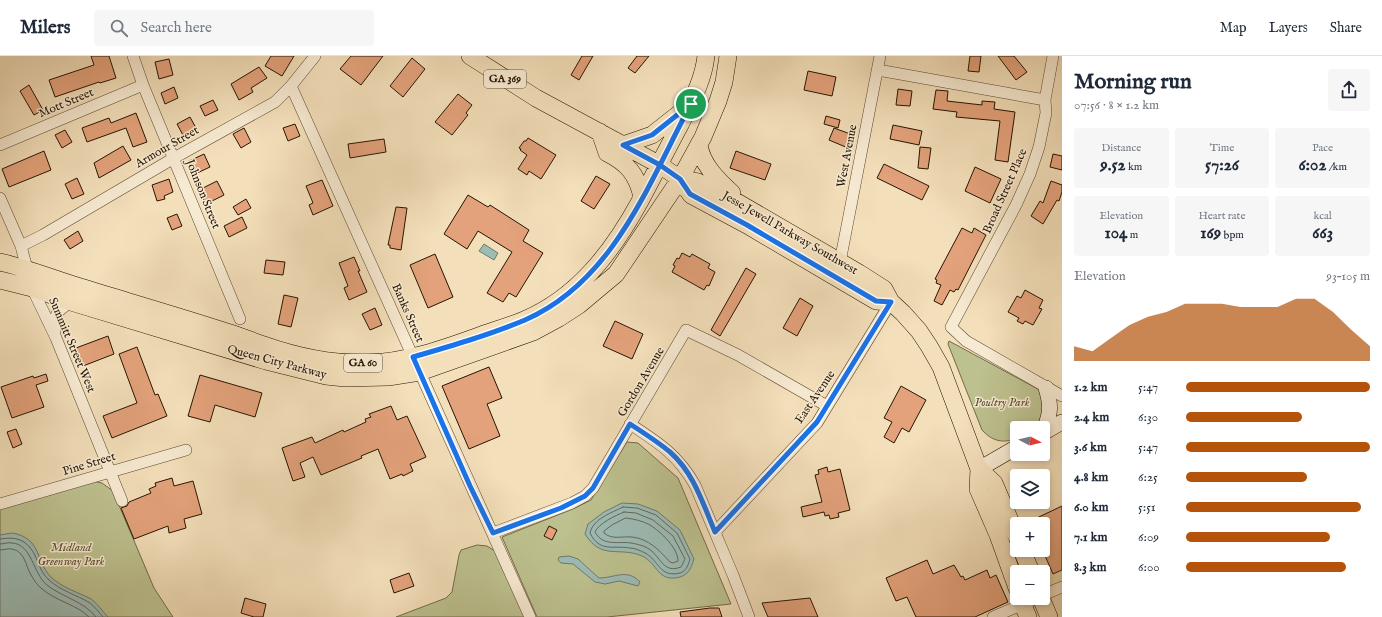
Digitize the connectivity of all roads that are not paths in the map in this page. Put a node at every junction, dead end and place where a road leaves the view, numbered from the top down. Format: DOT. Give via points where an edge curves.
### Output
graph roads {
  1 [pos="133,56"];
  2 [pos="314,56"];
  3 [pos="470,56"];
  4 [pos="706,56"];
  5 [pos="728,56"];
  6 [pos="880,56"];
  7 [pos="1052,56"];
  8 [pos="878,70"];
  9 [pos="143,85"];
  10 [pos="291,86"];
  11 [pos="1045,100"];
  12 [pos="691,104"];
  13 [pos="600,132"];
  14 [pos="699,144"];
  15 [pos="0,145"];
  16 [pos="623,145"];
  17 [pos="174,158"];
  18 [pos="660,165"];
  19 [pos="680,179"];
  20 [pos="642,197"];
  21 [pos="0,198"];
  22 [pos="743,206"];
  23 [pos="21,246"];
  24 [pos="0,262"];
  25 [pos="840,262"];
  26 [pos="26,269"];
  27 [pos="0,280"];
  28 [pos="32,288"];
  29 [pos="71,302"];
  30 [pos="891,302"];
  31 [pos="240,319"];
  32 [pos="56,338"];
  33 [pos="416,364"];
  34 [pos="1046,388"];
  35 [pos="1062,396"];
  36 [pos="827,406"];
  37 [pos="1047,421"];
  38 [pos="1062,422"];
  39 [pos="630,424"];
  40 [pos="1050,429"];
  41 [pos="186,450"];
  42 [pos="1010,451"];
  43 [pos="979,469"];
  44 [pos="111,471"];
  45 [pos="122,501"];
  46 [pos="0,504"];
  47 [pos="1010,521"];
  48 [pos="715,532"];
  49 [pos="493,533"];
  50 [pos="1010,565"];
  51 [pos="1062,587"];
  52 [pos="1050,592"];
  53 [pos="1017,605"];
  54 [pos="1044,605"];
  55 [pos="530,617"];
  56 [pos="749,617"];
  57 [pos="993,617"];
  58 [pos="1049,617"];
  1 -- 9 [label="street, Johnson Street"];
  2 -- 10 [label="street, Armour Street"];
  3 -- 13 [label="main road, Jesse Jewell Parkway Southwest / GA 369" via="530,94"];
  4 -- 12 [label="main road, Queen City Parkway" via="701,79"];
  5 -- 14 [label="main road, Queen City Parkway" via="720,95"];
  6 -- 8 [label="street, West Avenue"];
  7 -- 11 [label="street, Broad Street Place"];
  8 -- 11 [label="street"];
  8 -- 25 [label="street, West Avenue"];
  9 -- 15 [label="street, Mott Street"];
  9 -- 17 [label="street, Johnson Street"];
  10 -- 17 [label="street, Armour Street" via="275,102"];
  10 -- 33 [label="street, Banks Street"];
  11 -- 34 [label="street, Broad Street Place" via="1046,113 1030,174 951,327 966,341"];
  12 -- 16 [label="main road" via="652,135"];
  12 -- 18 [label="main road, Queen City Parkway"];
  13 -- 16 [label="main road, Jesse Jewell Parkway Southwest / GA 369"];
  13 -- 20 [label="main road" via="607,153 620,159 629,168 636,178"];
  14 -- 19 [label="main road, Queen City Parkway"];
  14 -- 22 [label="main road" via="707,165"];
  16 -- 18 [label="main road, Jesse Jewell Parkway Southwest / GA 369"];
  17 -- 23 [label="street, Armour Street"];
  17 -- 31 [label="street, Johnson Street"];
  18 -- 19 [label="main road, Jesse Jewell Parkway Southwest / GA 369"];
  18 -- 20 [label="main road, Queen City Parkway / GA 60"];
  19 -- 22 [label="main road, Jesse Jewell Parkway Southwest" via="698,182"];
  19 -- 30 [label="main road, Jesse Jewell Parkway Southwest" via="690,194 876,301"];
  19 -- 33 [label="main road, Queen City Parkway / GA 60" via="616,274 579,304 533,332 486,350"];
  20 -- 33 [label="main road, Queen City Parkway / GA 60" via="610,251 585,279 553,304 525,320 475,338"];
  21 -- 23 [label="street, Summitt Street West"];
  22 -- 25 [label="main road, Jesse Jewell Parkway Southwest"];
  23 -- 26 [label="street, Summitt Street West"];
  24 -- 26 [label="main road, Queen City Parkway / GA 60"];
  25 -- 30 [label="main road, Jesse Jewell Parkway Southwest" via="884,289"];
  26 -- 28 [label="street, Summitt Street West"];
  26 -- 33 [label="main road, Queen City Parkway / GA 60" via="302,357 340,362"];
  27 -- 28 [label="main road, Queen City Parkway / GA 60"];
  28 -- 29 [label="main road, Queen City Parkway / GA 60"];
  28 -- 32 [label="street, Summitt Street West"];
  29 -- 32 [label="street" via="55,318"];
  29 -- 33 [label="main road, Queen City Parkway / GA 60" via="300,371 326,376 388,377"];
  30 -- 36 [label="street, East Avenue"];
  30 -- 43 [label="main road, Jesse Jewell Parkway Southwest" via="918,331 941,367"];
  32 -- 44 [label="street, Summitt Street West"];
  33 -- 49 [label="street, Banks Street"];
  34 -- 35 [label="street"];
  34 -- 37 [label="street" via="1051,409"];
  36 -- 39 [label="street, Gordon Avenue" via="738,355 686,330"];
  36 -- 48 [label="street, East Avenue" via="817,422"];
  38 -- 40 [label="street"];
  39 -- 48 [label="street" via="661,445 680,463 695,485"];
  39 -- 49 [label="street, Gordon Avenue" via="593,488 585,496 561,508"];
  41 -- 44 [label="street, Pine Street"];
  42 -- 43 [label="street"];
  43 -- 47 [label="main road, Jesse Jewell Parkway Southwest" via="994,483"];
  43 -- 50 [label="main road, Jesse Jewell Parkway Southwest" via="978,489"];
  44 -- 45 [label="street, Summitt Street West"];
  44 -- 46 [label="street, Pine Street"];
  48 -- 56 [label="street"];
  49 -- 55 [label="street, Banks Street"];
  51 -- 52 [label="street"];
  53 -- 57 [label="street"];
  54 -- 58 [label="main road"];
}
